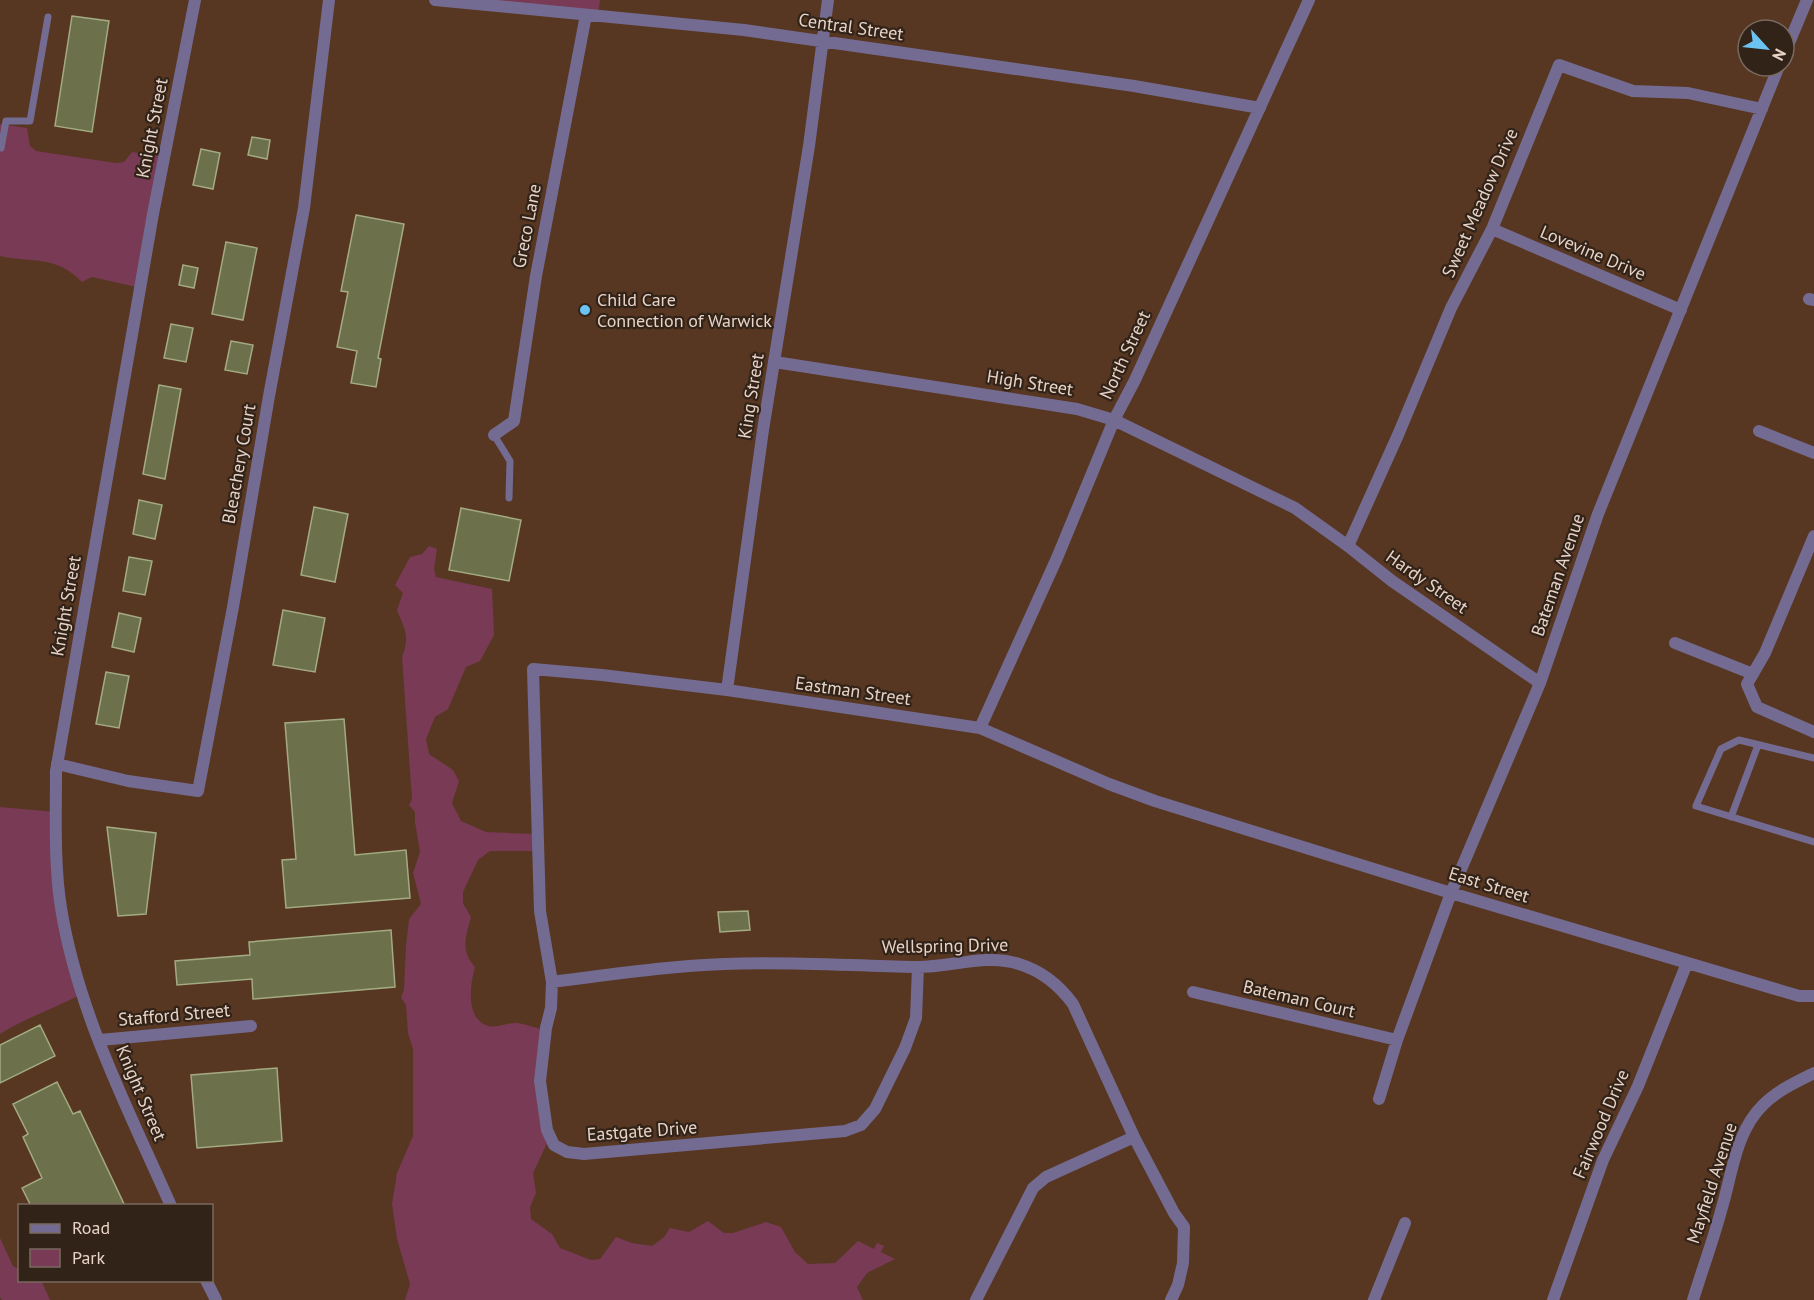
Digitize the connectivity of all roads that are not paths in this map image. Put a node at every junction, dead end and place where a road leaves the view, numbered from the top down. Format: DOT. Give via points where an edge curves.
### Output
graph roads {
  1 [pos="195,0"];
  2 [pos="329,0"];
  3 [pos="435,0"];
  4 [pos="828,0"];
  5 [pos="1309,0"];
  6 [pos="1807,0"];
  7 [pos="586,15"];
  8 [pos="48,17"];
  9 [pos="1796,26"];
  10 [pos="822,41"];
  11 [pos="1774,78"];
  12 [pos="1260,108"];
  13 [pos="1762,109"];
  14 [pos="1,148"];
  15 [pos="1492,229"];
  16 [pos="1681,310"];
  17 [pos="775,362"];
  18 [pos="1114,420"];
  19 [pos="1759,431"];
  20 [pos="494,435"];
  21 [pos="1814,453"];
  22 [pos="509,498"];
  23 [pos="1294,508"];
  24 [pos="1814,536"];
  25 [pos="1348,546"];
  26 [pos="1675,643"];
  27 [pos="533,669"];
  28 [pos="1753,674"];
  29 [pos="1540,683"];
  30 [pos="727,690"];
  31 [pos="980,728"];
  32 [pos="1814,732"];
  33 [pos="1758,745"];
  34 [pos="1814,758"];
  35 [pos="57,764"];
  36 [pos="1155,801"];
  37 [pos="1731,817"];
  38 [pos="1814,842"];
  39 [pos="1451,892"];
  40 [pos="1687,963"];
  41 [pos="918,967"];
  42 [pos="552,982"];
  43 [pos="1192,992"];
  44 [pos="1814,996"];
  45 [pos="251,1026"];
  46 [pos="100,1040"];
  47 [pos="1397,1040"];
  48 [pos="1814,1073"];
  49 [pos="1379,1099"];
  50 [pos="1134,1137"];
  51 [pos="170,1204"];
  52 [pos="1405,1223"];
  53 [pos="207,1282"];
  54 [pos="216,1300"];
  55 [pos="976,1300"];
  56 [pos="1171,1300"];
  57 [pos="1374,1300"];
  58 [pos="1553,1300"];
  59 [pos="1694,1300"];
  1 -- 35 [label="street, Knight Street" via="153,214"];
  2 -- 35 [label="street, Bleachery Court" via="304,208 198,791 128,781"];
  3 -- 7 [label="street, Central Street"];
  4 -- 10 [label="street, King Street"];
  5 -- 12 [label="street, North Street"];
  6 -- 9 [label="street"];
  7 -- 10 [label="street, Central Street"];
  7 -- 20 [label="street, Greco Lane" via="536,276 514,421"];
  8 -- 14 [label="lane" via="30,121 6,122"];
  10 -- 12 [label="street, Central Street"];
  10 -- 17 [label="street, King Street"];
  11 -- 13 [label="street, Bateman Avenue"];
  12 -- 18 [label="street, North Street"];
  13 -- 15 [label="street, Sweet Meadow Drive" via="1688,93 1634,91 1559,65"];
  13 -- 16 [label="street, Bateman Avenue"];
  15 -- 16 [label="street, Lovevine Drive"];
  15 -- 25 [label="street, Sweet Meadow Drive" via="1451,308"];
  16 -- 29 [label="street, Bateman Avenue" via="1598,514"];
  17 -- 18 [label="street, High Street" via="1077,409"];
  17 -- 30 [label="street, King Street"];
  18 -- 23 [label="street, High Street"];
  18 -- 31 [label="street, North Street"];
  19 -- 21 [label="street"];
  20 -- 22 [label="lane" via="510,461"];
  23 -- 25 [label="street, Hardy Street"];
  24 -- 28 [label="street"];
  25 -- 29 [label="street, Hardy Street"];
  26 -- 28 [label="street"];
  27 -- 30 [label="street, Eastman Street"];
  27 -- 42 [label="street, Eastgate Drive" via="540,911"];
  28 -- 32 [label="street" via="1747,684 1757,707"];
  29 -- 39 [label="street, Bateman Avenue"];
  30 -- 31 [label="street, Eastman Street"];
  31 -- 36 [label="street, Eastman Street"];
  33 -- 34 [label="lane"];
  33 -- 37 [label="lane"];
  33 -- 37 [label="lane" via="1739,740 1720,749 1696,806"];
  35 -- 46 [label="street, Knight Street" via="60,905 81,993"];
  36 -- 39 [label="street, East Street"];
  37 -- 38 [label="lane"];
  39 -- 40 [label="street, East Street"];
  39 -- 47 [label="street, Bateman Avenue"];
  40 -- 44 [label="street, East Street" via="1799,996"];
  40 -- 58 [label="street, Fairwood Drive" via="1638,1086 1603,1160"];
  41 -- 42 [label="street, Wellspring Drive" via="723,964"];
  41 -- 42 [label="street, Eastgate Drive" via="916,1018 875,1109 861,1125 824,1134 584,1154 554,1145 547,1130 540,1081"];
  41 -- 50 [label="street, Wellspring Drive" via="999,960 1039,972 1053,982 1073,1004"];
  43 -- 47 [label="street, Bateman Court"];
  45 -- 46 [label="street, Stafford Street"];
  46 -- 51 [label="street, Knight Street"];
  47 -- 49 [label="street, Bateman Avenue"];
  48 -- 59 [label="street, Mayfield Avenue" via="1781,1089 1748,1124"];
  50 -- 55 [label="street" via="1046,1177 1033,1188"];
  50 -- 56 [label="street, Wellspring Drive" via="1184,1227 1183,1263"];
  52 -- 57 [label="street"];
  53 -- 54 [label="street"];
}
